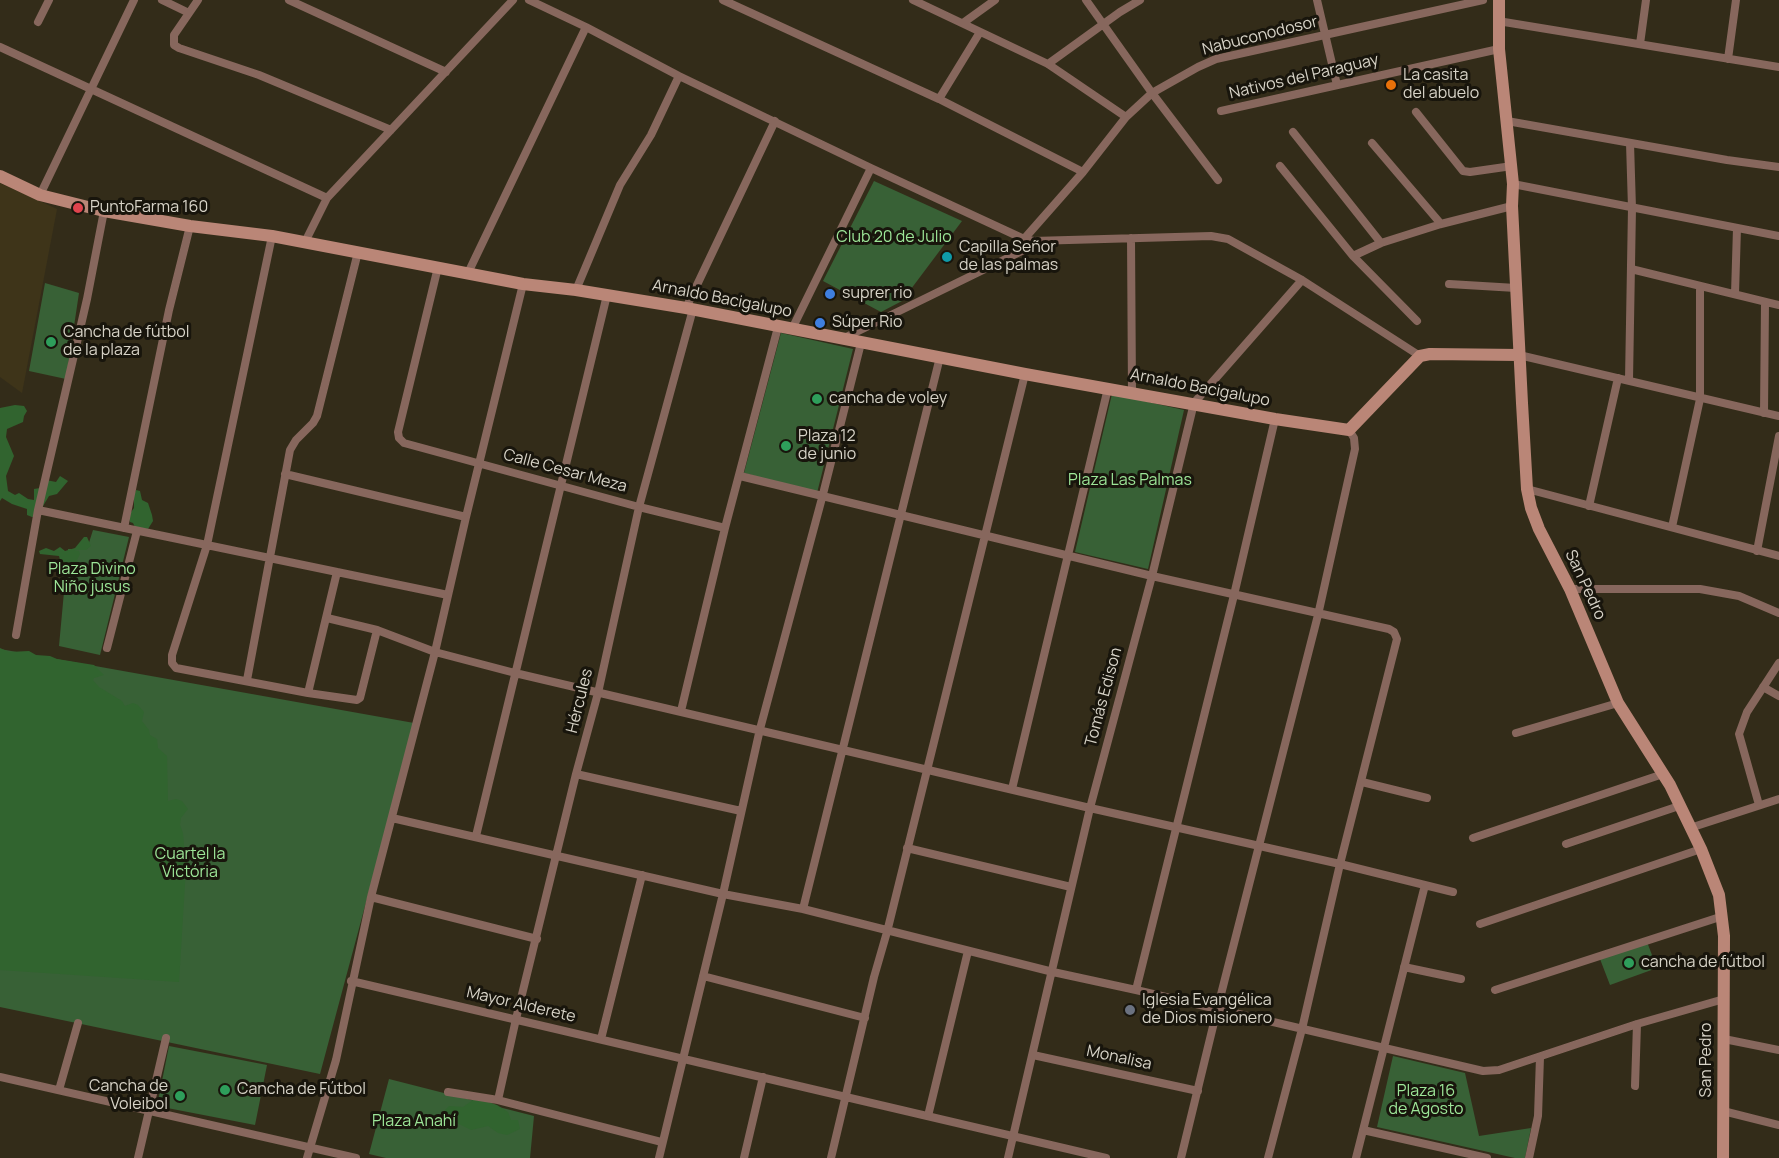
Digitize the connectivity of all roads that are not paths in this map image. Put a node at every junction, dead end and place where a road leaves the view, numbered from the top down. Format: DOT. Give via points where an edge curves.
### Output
graph roads {
  1 [pos="49,0"];
  2 [pos="134,0"];
  3 [pos="162,0"];
  4 [pos="198,0"];
  5 [pos="289,0"];
  6 [pos="513,0"];
  7 [pos="529,0"];
  8 [pos="723,0"];
  9 [pos="913,0"];
  10 [pos="995,0"];
  11 [pos="1086,0"];
  12 [pos="1140,0"];
  13 [pos="1317,0"];
  14 [pos="1483,0"];
  15 [pos="1499,0"];
  16 [pos="1646,0"];
  17 [pos="1736,0"];
  18 [pos="742,4"];
  19 [pos="189,13"];
  20 [pos="1498,21"];
  21 [pos="38,22"];
  22 [pos="963,23"];
  23 [pos="1104,24"];
  24 [pos="586,27"];
  25 [pos="980,32"];
  26 [pos="1325,35"];
  27 [pos="1640,44"];
  28 [pos="0,47"];
  29 [pos="1499,49"];
  30 [pos="1728,59"];
  31 [pos="1048,64"];
  32 [pos="1779,67"];
  33 [pos="446,72"];
  34 [pos="679,76"];
  35 [pos="1337,85"];
  36 [pos="92,90"];
  37 [pos="1152,93"];
  38 [pos="939,99"];
  39 [pos="1221,111"];
  40 [pos="1416,112"];
  41 [pos="1126,117"];
  42 [pos="1507,121"];
  43 [pos="775,122"];
  44 [pos="391,130"];
  45 [pos="1293,132"];
  46 [pos="1372,143"];
  47 [pos="1630,143"];
  48 [pos="1280,166"];
  49 [pos="1512,166"];
  50 [pos="1779,167"];
  51 [pos="871,168"];
  52 [pos="1083,172"];
  53 [pos="0,176"];
  54 [pos="1218,180"];
  55 [pos="1513,184"];
  56 [pos="40,195"];
  57 [pos="327,198"];
  58 [pos="1512,206"];
  59 [pos="1632,208"];
  60 [pos="104,212"];
  61 [pos="1441,224"];
  62 [pos="190,226"];
  63 [pos="1737,228"];
  64 [pos="272,236"];
  65 [pos="1779,236"];
  66 [pos="1024,238"];
  67 [pos="1131,238"];
  68 [pos="1033,241"];
  69 [pos="305,242"];
  70 [pos="1381,243"];
  71 [pos="358,252"];
  72 [pos="1353,256"];
  73 [pos="438,267"];
  74 [pos="1631,268"];
  75 [pos="468,273"];
  76 [pos="1302,280"];
  77 [pos="523,284"];
  78 [pos="1449,284"];
  79 [pos="1700,286"];
  80 [pos="1516,288"];
  81 [pos="576,290"];
  82 [pos="1735,294"];
  83 [pos="607,295"];
  84 [pos="1765,302"];
  85 [pos="1779,305"];
  86 [pos="689,309"];
  87 [pos="1417,321"];
  88 [pos="778,327"];
  89 [pos="792,329"];
  90 [pos="842,340"];
  91 [pos="861,343"];
  92 [pos="1519,355"];
  93 [pos="1420,356"];
  94 [pos="940,357"];
  95 [pos="1025,374"];
  96 [pos="1618,378"];
  97 [pos="1629,380"];
  98 [pos="1108,388"];
  99 [pos="1132,392"];
  100 [pos="1700,399"];
  101 [pos="1194,403"];
  102 [pos="1764,413"];
  103 [pos="1779,416"];
  104 [pos="1275,419"];
  105 [pos="1349,430"];
  106 [pos="1779,436"];
  107 [pos="479,463"];
  108 [pos="285,474"];
  109 [pos="740,476"];
  110 [pos="561,485"];
  111 [pos="1527,489"];
  112 [pos="822,498"];
  113 [pos="1589,506"];
  114 [pos="639,507"];
  115 [pos="38,510"];
  116 [pos="902,516"];
  117 [pos="466,518"];
  118 [pos="1672,527"];
  119 [pos="124,528"];
  120 [pos="725,528"];
  121 [pos="137,531"];
  122 [pos="985,537"];
  123 [pos="207,545"];
  124 [pos="1757,551"];
  125 [pos="1068,556"];
  126 [pos="1779,556"];
  127 [pos="270,557"];
  128 [pos="337,572"];
  129 [pos="1152,576"];
  130 [pos="1570,589"];
  131 [pos="448,595"];
  132 [pos="1234,596"];
  133 [pos="1779,613"];
  134 [pos="1318,615"];
  135 [pos="327,618"];
  136 [pos="377,630"];
  137 [pos="16,635"];
  138 [pos="107,648"];
  139 [pos="435,652"];
  140 [pos="1779,663"];
  141 [pos="515,673"];
  142 [pos="247,680"];
  143 [pos="1763,687"];
  144 [pos="308,693"];
  145 [pos="598,693"];
  146 [pos="1779,696"];
  147 [pos="1618,703"];
  148 [pos="681,711"];
  149 [pos="760,729"];
  150 [pos="1516,734"];
  151 [pos="843,749"];
  152 [pos="926,769"];
  153 [pos="576,774"];
  154 [pos="1663,774"];
  155 [pos="1362,782"];
  156 [pos="1012,789"];
  157 [pos="1427,798"];
  158 [pos="1779,799"];
  159 [pos="1679,806"];
  160 [pos="1760,806"];
  161 [pos="1090,808"];
  162 [pos="741,811"];
  163 [pos="392,818"];
  164 [pos="1176,827"];
  165 [pos="1690,828"];
  166 [pos="476,836"];
  167 [pos="1473,838"];
  168 [pos="1566,844"];
  169 [pos="1259,846"];
  170 [pos="907,848"];
  171 [pos="1701,849"];
  172 [pos="556,855"];
  173 [pos="1340,864"];
  174 [pos="642,875"];
  175 [pos="1425,885"];
  176 [pos="1071,887"];
  177 [pos="1453,892"];
  178 [pos="723,894"];
  179 [pos="371,897"];
  180 [pos="803,909"];
  181 [pos="1723,916"];
  182 [pos="1480,924"];
  183 [pos="887,932"];
  184 [pos="537,939"];
  185 [pos="968,951"];
  186 [pos="1404,967"];
  187 [pos="1053,972"];
  188 [pos="703,976"];
  189 [pos="1461,979"];
  190 [pos="351,981"];
  191 [pos="1136,990"];
  192 [pos="1496,990"];
  193 [pos="1724,999"];
  194 [pos="1217,1010"];
  195 [pos="865,1018"];
  196 [pos="516,1019"];
  197 [pos="78,1023"];
  198 [pos="1637,1024"];
  199 [pos="1302,1029"];
  200 [pos="166,1038"];
  201 [pos="1724,1038"];
  202 [pos="601,1039"];
  203 [pos="1385,1048"];
  204 [pos="1779,1050"];
  205 [pos="1033,1055"];
  206 [pos="1540,1057"];
  207 [pos="683,1058"];
  208 [pos="0,1077"];
  209 [pos="763,1077"];
  210 [pos="1635,1086"];
  211 [pos="59,1090"];
  212 [pos="1198,1091"];
  213 [pos="447,1092"];
  214 [pos="847,1098"];
  215 [pos="498,1100"];
  216 [pos="150,1111"];
  217 [pos="1723,1111"];
  218 [pos="928,1116"];
  219 [pos="1779,1125"];
  220 [pos="1363,1130"];
  221 [pos="1013,1136"];
  222 [pos="662,1142"];
  223 [pos="310,1147"];
  224 [pos="1100,1157"];
  225 [pos="138,1158"];
  226 [pos="307,1158"];
  227 [pos="356,1158"];
  228 [pos="659,1158"];
  229 [pos="744,1158"];
  230 [pos="831,1158"];
  231 [pos="1008,1158"];
  232 [pos="1181,1158"];
  233 [pos="1268,1158"];
  234 [pos="1356,1158"];
  235 [pos="1487,1158"];
  236 [pos="1529,1158"];
  237 [pos="1723,1158"];
  1 -- 21 [label="street"];
  2 -- 36 [label="street"];
  3 -- 19 [label="street"];
  4 -- 19 [label="street"];
  5 -- 33 [label="street"];
  6 -- 33 [label="street"];
  7 -- 24 [label="street"];
  8 -- 18 [label="street"];
  9 -- 22 [label="street"];
  10 -- 22 [label="street"];
  11 -- 23 [label="street"];
  12 -- 23 [label="street"];
  13 -- 26 [label="street"];
  14 -- 26 [label="street, Nabuconodosor"];
  15 -- 20 [label="street, San Pedro"];
  16 -- 27 [label="street"];
  17 -- 30 [label="street"];
  18 -- 38 [label="street"];
  19 -- 44 [label="street" via="174,35 174,45 179,48 259,75"];
  20 -- 27 [label="street"];
  20 -- 29 [label="street, San Pedro"];
  22 -- 25 [label="street"];
  23 -- 31 [label="street"];
  23 -- 37 [label="street"];
  24 -- 34 [label="street"];
  24 -- 75 [label="street"];
  25 -- 31 [label="street"];
  25 -- 38 [label="street"];
  26 -- 35 [label="street"];
  26 -- 37 [label="street, Nabuconodosor" via="1216,59"];
  27 -- 30 [label="street"];
  28 -- 36 [label="street"];
  29 -- 35 [label="street, Nativos del Paraguay"];
  29 -- 42 [label="street, San Pedro"];
  30 -- 32 [label="street"];
  31 -- 41 [label="street"];
  33 -- 44 [label="street"];
  34 -- 43 [label="street"];
  34 -- 81 [label="street" via="613,201"];
  35 -- 39 [label="street, Nativos del Paraguay"];
  36 -- 56 [label="street"];
  36 -- 57 [label="street"];
  37 -- 41 [label="street, Nabuconodosor"];
  37 -- 54 [label="street"];
  38 -- 52 [label="street"];
  40 -- 49 [label="street" via="1463,171"];
  41 -- 52 [label="street, Nabuconodosor"];
  42 -- 47 [label="street"];
  42 -- 49 [label="street, San Pedro"];
  43 -- 51 [label="street"];
  43 -- 86 [label="street, Hércules"];
  44 -- 57 [label="street"];
  45 -- 70 [label="street"];
  46 -- 61 [label="street"];
  47 -- 50 [label="street"];
  47 -- 59 [label="street"];
  48 -- 72 [label="street"];
  49 -- 55 [label="street, San Pedro"];
  51 -- 66 [label="street"];
  51 -- 89 [label="street"];
  52 -- 66 [label="street, Nabuconodosor"];
  53 -- 56 [label="street, Arnaldo Bacigalupo"];
  55 -- 58 [label="street, San Pedro"];
  55 -- 59 [label="street"];
  56 -- 60 [label="street, Arnaldo Bacigalupo"];
  57 -- 69 [label="street"];
  58 -- 61 [label="street"];
  58 -- 80 [label="street, San Pedro"];
  59 -- 63 [label="street"];
  59 -- 74 [label="street"];
  60 -- 62 [label="street, Arnaldo Bacigalupo"];
  60 -- 115 [label="street"];
  61 -- 70 [label="street"];
  62 -- 64 [label="street, Arnaldo Bacigalupo"];
  62 -- 119 [label="street"];
  63 -- 65 [label="street"];
  63 -- 82 [label="street"];
  64 -- 69 [label="street, Arnaldo Bacigalupo"];
  64 -- 123 [label="street"];
  66 -- 68 [label="street"];
  67 -- 68 [label="street"];
  67 -- 76 [label="street" via="1228,239"];
  67 -- 99 [label="street"];
  68 -- 90 [label="street" via="1024,250"];
  69 -- 71 [label="street, Arnaldo Bacigalupo"];
  70 -- 72 [label="street"];
  71 -- 73 [label="street, Arnaldo Bacigalupo"];
  71 -- 108 [label="street" via="317,416 290,450"];
  72 -- 87 [label="street"];
  73 -- 75 [label="street, Arnaldo Bacigalupo"];
  73 -- 107 [label="street, Calle Cesar Meza" via="399,438"];
  74 -- 79 [label="street"];
  74 -- 97 [label="street"];
  75 -- 77 [label="street, Arnaldo Bacigalupo"];
  76 -- 93 [label="street"];
  76 -- 101 [label="street, Tomás Edison"];
  77 -- 81 [label="street, Arnaldo Bacigalupo"];
  77 -- 107 [label="street"];
  78 -- 80 [label="street"];
  79 -- 82 [label="street"];
  79 -- 100 [label="street"];
  80 -- 92 [label="street, San Pedro"];
  81 -- 83 [label="street, Arnaldo Bacigalupo"];
  82 -- 84 [label="street"];
  83 -- 86 [label="street, Arnaldo Bacigalupo"];
  83 -- 110 [label="street"];
  84 -- 85 [label="street"];
  84 -- 102 [label="street"];
  86 -- 88 [label="street, Arnaldo Bacigalupo"];
  86 -- 114 [label="street, Hércules"];
  88 -- 89 [label="street, Arnaldo Bacigalupo"];
  88 -- 109 [label="street"];
  89 -- 90 [label="street, Arnaldo Bacigalupo"];
  90 -- 91 [label="street, Arnaldo Bacigalupo"];
  91 -- 94 [label="street, Arnaldo Bacigalupo"];
  91 -- 112 [label="street"];
  92 -- 93 [label="street"];
  92 -- 96 [label="street"];
  92 -- 111 [label="street, San Pedro"];
  93 -- 105 [label="street"];
  94 -- 95 [label="street, Arnaldo Bacigalupo"];
  94 -- 116 [label="street"];
  95 -- 98 [label="street, Arnaldo Bacigalupo"];
  95 -- 122 [label="street"];
  96 -- 97 [label="street"];
  96 -- 113 [label="street"];
  97 -- 100 [label="street"];
  98 -- 99 [label="street, Arnaldo Bacigalupo"];
  98 -- 125 [label="street"];
  99 -- 101 [label="street, Arnaldo Bacigalupo"];
  100 -- 102 [label="street"];
  100 -- 118 [label="street"];
  101 -- 104 [label="street, Arnaldo Bacigalupo"];
  101 -- 129 [label="street, Tomás Edison"];
  102 -- 103 [label="street"];
  104 -- 105 [label="street, Arnaldo Bacigalupo"];
  104 -- 132 [label="street"];
  105 -- 134 [label="street" via="1355,449"];
  106 -- 124 [label="street"];
  107 -- 110 [label="street, Calle Cesar Meza"];
  107 -- 117 [label="street"];
  108 -- 117 [label="street"];
  108 -- 127 [label="street"];
  109 -- 112 [label="street"];
  109 -- 120 [label="street"];
  110 -- 114 [label="street, Calle Cesar Meza"];
  110 -- 141 [label="street"];
  111 -- 113 [label="street"];
  111 -- 130 [label="street, San Pedro" via="1539,529"];
  112 -- 116 [label="street"];
  112 -- 149 [label="street"];
  113 -- 118 [label="street"];
  114 -- 120 [label="street, Calle Cesar Meza"];
  114 -- 145 [label="street, Hércules"];
  115 -- 119 [label="street"];
  115 -- 137 [label="street"];
  116 -- 122 [label="street"];
  116 -- 151 [label="street"];
  117 -- 131 [label="street"];
  118 -- 124 [label="street"];
  119 -- 121 [label="street"];
  120 -- 148 [label="street"];
  121 -- 123 [label="street"];
  121 -- 138 [label="street"];
  122 -- 125 [label="street"];
  122 -- 152 [label="street"];
  123 -- 127 [label="street"];
  123 -- 142 [label="street" via="172,663 176,668"];
  124 -- 126 [label="street"];
  125 -- 129 [label="street"];
  125 -- 156 [label="street"];
  127 -- 128 [label="street"];
  127 -- 142 [label="street"];
  128 -- 131 [label="street"];
  128 -- 135 [label="street"];
  129 -- 132 [label="street"];
  129 -- 161 [label="street, Tomás Edison"];
  130 -- 133 [label="street" via="1700,589 1739,596"];
  130 -- 147 [label="street, San Pedro"];
  131 -- 139 [label="street"];
  132 -- 134 [label="street"];
  132 -- 164 [label="street"];
  134 -- 155 [label="street" via="1389,629 1397,639"];
  134 -- 169 [label="street"];
  135 -- 136 [label="street"];
  135 -- 144 [label="street"];
  136 -- 139 [label="street"];
  136 -- 144 [label="street" via="360,698"];
  139 -- 141 [label="street"];
  139 -- 163 [label="street"];
  140 -- 143 [label="street"];
  141 -- 145 [label="street"];
  141 -- 166 [label="street"];
  142 -- 144 [label="street"];
  143 -- 146 [label="street"];
  143 -- 160 [label="street" via="1747,711 1739,734"];
  145 -- 148 [label="street"];
  145 -- 153 [label="street, Hércules"];
  147 -- 150 [label="street"];
  147 -- 154 [label="street, San Pedro"];
  148 -- 149 [label="street"];
  149 -- 151 [label="street"];
  149 -- 162 [label="street"];
  151 -- 152 [label="street"];
  151 -- 180 [label="street"];
  152 -- 156 [label="street"];
  152 -- 170 [label="street"];
  153 -- 162 [label="street"];
  153 -- 172 [label="street, Hércules"];
  154 -- 159 [label="street, San Pedro"];
  154 -- 167 [label="street"];
  155 -- 157 [label="street"];
  155 -- 173 [label="street"];
  156 -- 161 [label="street"];
  158 -- 160 [label="street"];
  159 -- 165 [label="street, San Pedro"];
  159 -- 168 [label="street"];
  160 -- 165 [label="street"];
  161 -- 164 [label="street"];
  161 -- 176 [label="street, Tomás Edison"];
  162 -- 178 [label="street"];
  163 -- 166 [label="street"];
  163 -- 179 [label="street"];
  164 -- 169 [label="street"];
  164 -- 191 [label="street"];
  165 -- 171 [label="street, San Pedro"];
  166 -- 172 [label="street"];
  169 -- 173 [label="street"];
  169 -- 194 [label="street"];
  170 -- 176 [label="street"];
  170 -- 183 [label="street"];
  171 -- 181 [label="street, San Pedro"];
  171 -- 182 [label="street"];
  172 -- 174 [label="street"];
  172 -- 184 [label="street, Hércules"];
  173 -- 175 [label="street"];
  173 -- 199 [label="street"];
  174 -- 178 [label="street"];
  174 -- 202 [label="street"];
  175 -- 177 [label="street"];
  175 -- 186 [label="street"];
  176 -- 187 [label="street, Tomás Edison"];
  178 -- 180 [label="street"];
  178 -- 188 [label="street"];
  179 -- 184 [label="street"];
  179 -- 190 [label="street"];
  180 -- 183 [label="street"];
  181 -- 192 [label="street"];
  181 -- 193 [label="street, San Pedro"];
  183 -- 185 [label="street"];
  183 -- 195 [label="street"];
  184 -- 196 [label="street, Hércules"];
  185 -- 187 [label="street"];
  185 -- 218 [label="street"];
  186 -- 189 [label="street"];
  186 -- 203 [label="street"];
  187 -- 191 [label="street"];
  187 -- 205 [label="street, Tomás Edison"];
  188 -- 195 [label="street"];
  188 -- 207 [label="street"];
  190 -- 196 [label="street, Mayor Alderete"];
  190 -- 223 [label="street" via="336,1060"];
  191 -- 194 [label="street"];
  193 -- 198 [label="street"];
  193 -- 201 [label="street, San Pedro"];
  194 -- 199 [label="street"];
  194 -- 212 [label="street"];
  195 -- 214 [label="street"];
  196 -- 202 [label="street, Mayor Alderete"];
  196 -- 215 [label="street, Hércules"];
  197 -- 211 [label="street"];
  198 -- 206 [label="street"];
  198 -- 210 [label="street"];
  199 -- 203 [label="street"];
  199 -- 233 [label="street"];
  200 -- 216 [label="street"];
  201 -- 204 [label="street"];
  201 -- 217 [label="street, San Pedro"];
  202 -- 207 [label="street, Mayor Alderete"];
  203 -- 206 [label="street" via="1491,1071"];
  203 -- 220 [label="street"];
  205 -- 212 [label="street, Monalisa"];
  205 -- 221 [label="street, Tomás Edison"];
  206 -- 236 [label="street" via="1538,1116"];
  207 -- 209 [label="street, Mayor Alderete"];
  207 -- 222 [label="street"];
  208 -- 211 [label="street"];
  209 -- 214 [label="street, Mayor Alderete"];
  209 -- 229 [label="street"];
  211 -- 216 [label="street"];
  212 -- 232 [label="street"];
  213 -- 215 [label="street"];
  214 -- 218 [label="street, Mayor Alderete"];
  214 -- 230 [label="street"];
  215 -- 222 [label="street"];
  216 -- 223 [label="street"];
  216 -- 225 [label="street"];
  217 -- 219 [label="street"];
  217 -- 237 [label="street, San Pedro"];
  218 -- 221 [label="street, Mayor Alderete"];
  220 -- 234 [label="street"];
  220 -- 235 [label="street"];
  221 -- 224 [label="street, Mayor Alderete"];
  221 -- 231 [label="street, Tomás Edison"];
  222 -- 228 [label="street"];
  223 -- 226 [label="street"];
  223 -- 227 [label="street"];
}
